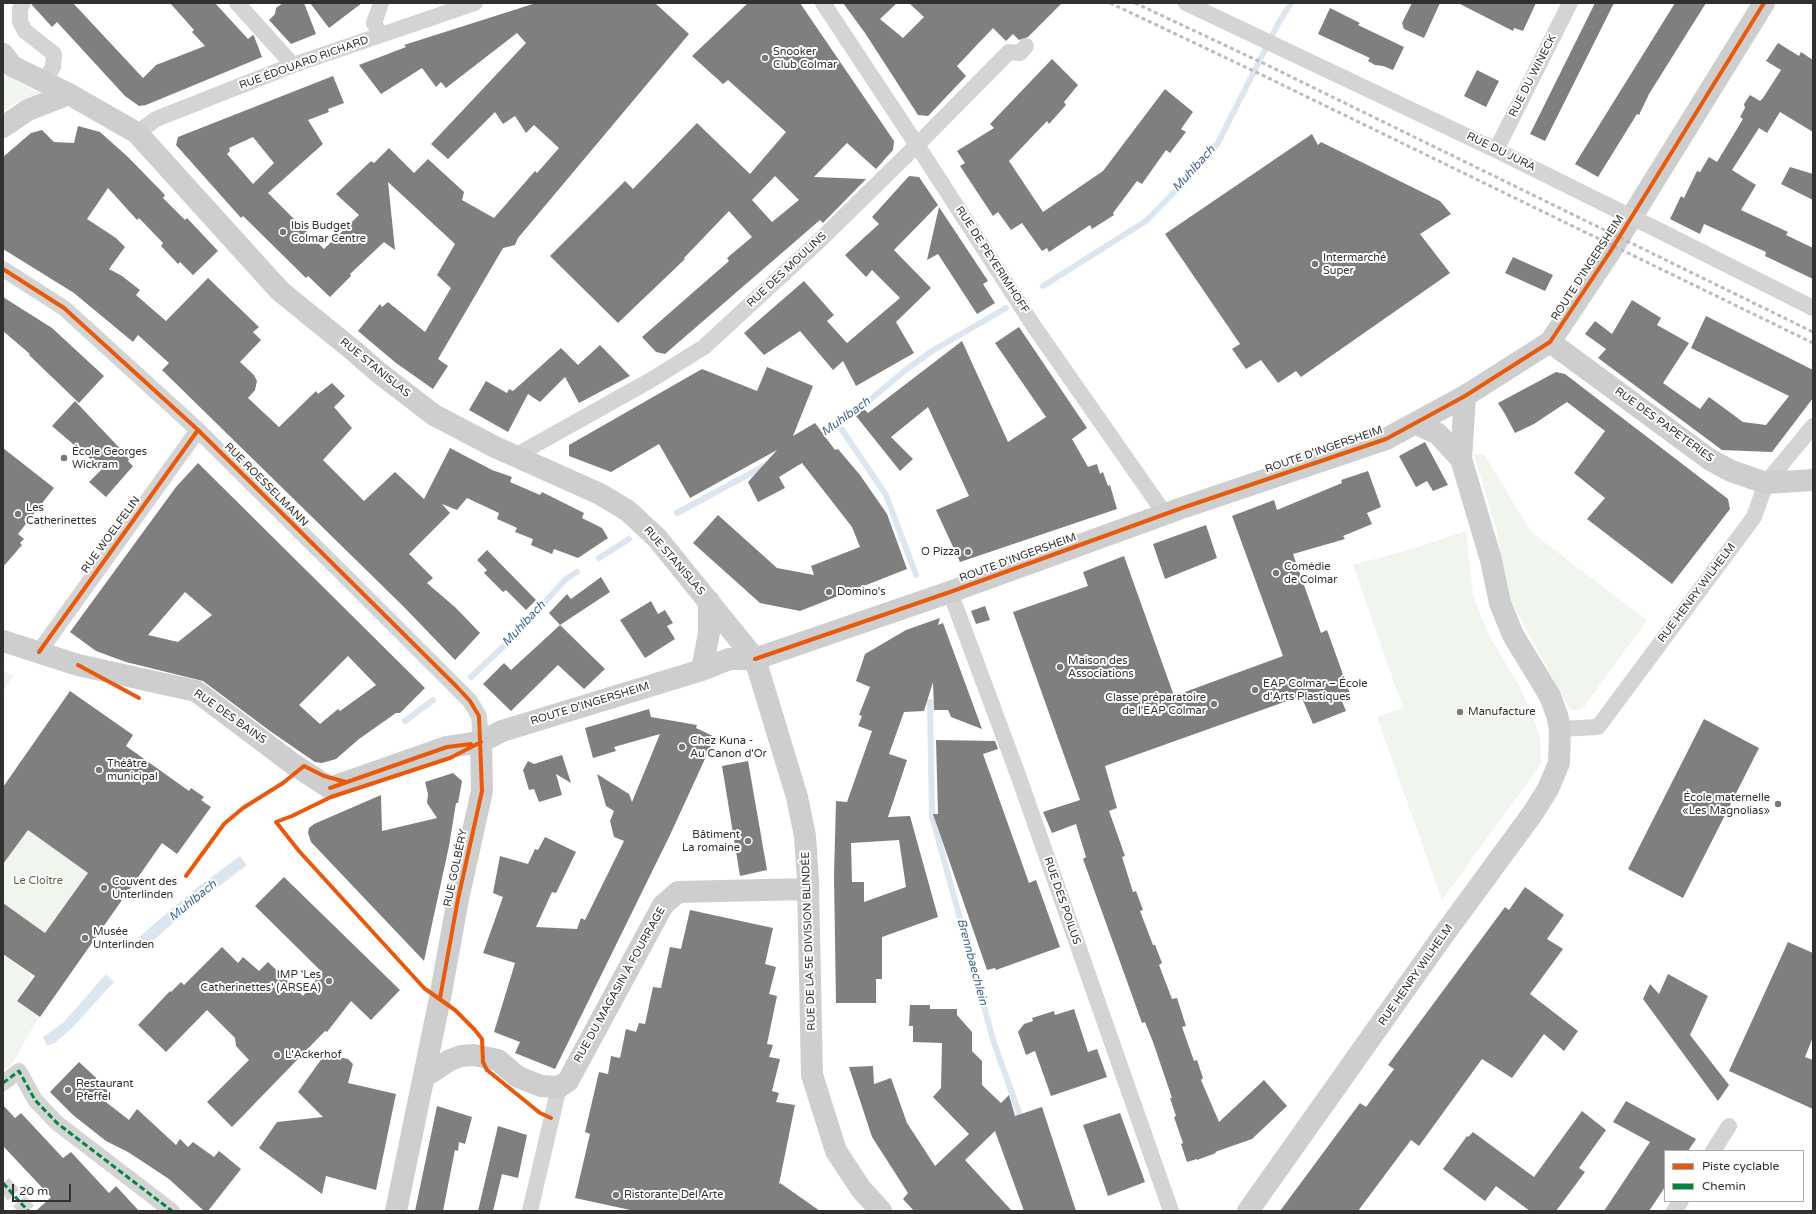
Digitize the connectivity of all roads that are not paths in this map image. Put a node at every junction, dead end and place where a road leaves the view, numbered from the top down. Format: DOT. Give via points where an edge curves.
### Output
graph roads {
  1 [pos="23,3"];
  2 [pos="237,3"];
  3 [pos="382,3"];
  4 [pos="475,3"];
  5 [pos="823,3"];
  6 [pos="1186,3"];
  7 [pos="1570,3"];
  8 [pos="1764,3"];
  9 [pos="381,35"];
  10 [pos="1026,46"];
  11 [pos="6,61"];
  12 [pos="293,65"];
  13 [pos="44,82"];
  14 [pos="69,94"];
  15 [pos="3,127"];
  16 [pos="137,133"];
  17 [pos="917,145"];
  18 [pos="1496,150"];
  19 [pos="3,269"];
  20 [pos="1813,308"];
  21 [pos="1550,342"];
  22 [pos="1465,396"];
  23 [pos="1415,423"];
  24 [pos="1813,426"];
  25 [pos="198,430"];
  26 [pos="515,456"];
  27 [pos="1461,459"];
  28 [pos="1813,480"];
  29 [pos="1766,483"];
  30 [pos="1164,514"];
  31 [pos="950,592"];
  32 [pos="709,601"];
  33 [pos="3,641"];
  34 [pos="39,652"];
  35 [pos="755,659"];
  36 [pos="702,670"];
  37 [pos="1560,729"];
  38 [pos="481,742"];
  39 [pos="330,788"];
  40 [pos="808,890"];
  41 [pos="424,1078"];
  42 [pos="3,1083"];
  43 [pos="559,1088"];
  44 [pos="1729,1126"];
  45 [pos="1714,1150"];
  46 [pos="1680,1202"];
  47 [pos="172,1211"];
  48 [pos="396,1211"];
  49 [pos="530,1211"];
  50 [pos="881,1211"];
  51 [pos="1171,1211"];
  52 [pos="1248,1211"];
  53 [pos="1674,1211"];
  1 -- 13 [label="street" via="20,22 25,30 54,54 53,67"];
  2 -- 12 [label="street"];
  3 -- 9 [label="street" via="374,23"];
  4 -- 9 [label="street, RUE ÉDOUARD RICHARD"];
  5 -- 17 [label="street, RUE DE PEYERIMHOFF"];
  6 -- 18 [label="street, RUE DU JURA"];
  7 -- 18 [label="street, RUE DU WINECK"];
  8 -- 21 [label="main road, ROUTE D'INGERSHEIM" via="1610,252"];
  9 -- 12 [label="street, RUE ÉDOUARD RICHARD"];
  10 -- 17 [label="street, RUE DES MOULINS" via="1020,52 1009,52"];
  11 -- 13 [label="main road, RUE STANISLAS"];
  12 -- 16 [label="street, RUE ÉDOUARD RICHARD" via="156,120"];
  13 -- 14 [label="main road, RUE STANISLAS"];
  14 -- 15 [label="main road" via="28,110"];
  14 -- 16 [label="main road, RUE STANISLAS"];
  16 -- 26 [label="main road, RUE STANISLAS" via="280,291 434,415"];
  17 -- 26 [label="street, RUE DES MOULINS" via="820,240 704,347 651,380"];
  17 -- 30 [label="street, RUE DE PEYERIMHOFF" via="1033,325"];
  18 -- 20 [label="street, RUE DU JURA, bridge"];
  19 -- 25 [label="street, RUE ROESSELMANN" via="64,308"];
  21 -- 22 [label="main road, ROUTE D'INGERSHEIM"];
  21 -- 29 [label="main road, RUE DES PAPETERIES" via="1709,459 1732,471"];
  22 -- 23 [label="main road, ROUTE D'INGERSHEIM"];
  22 -- 27 [label="main road, RUE HENRY WILHELM"];
  23 -- 27 [label="main road, RUE HENRY WILHELM" via="1438,434"];
  23 -- 30 [label="main road, ROUTE D'INGERSHEIM" via="1386,439"];
  24 -- 29 [label="street, RUE HENRY WILHELM"];
  25 -- 34 [label="street, RUE WOELFELIN"];
  25 -- 38 [label="street, RUE ROESSELMANN" via="470,700 480,716"];
  26 -- 32 [label="main road, RUE STANISLAS" via="594,491 628,511 657,538"];
  27 -- 37 [label="main road, RUE HENRY WILHELM" via="1491,560 1500,603 1513,635 1550,696"];
  28 -- 29 [label="main road, RUE DES PAPETERIES"];
  29 -- 37 [label="street, RUE HENRY WILHELM" via="1754,517 1598,726"];
  30 -- 31 [label="main road, ROUTE D'INGERSHEIM"];
  31 -- 35 [label="main road, ROUTE D'INGERSHEIM"];
  31 -- 51 [label="street, RUE DES POILUS" via="1020,780"];
  32 -- 35 [label="main road, RUE STANISLAS"];
  32 -- 36 [label="main road" via="709,633"];
  33 -- 34 [label="main road, RUE DES BAINS"];
  34 -- 39 [label="main road, RUE DES BAINS" via="78,665 196,691 293,764"];
  35 -- 36 [label="main road, ROUTE D'INGERSHEIM" via="729,659"];
  35 -- 40 [label="main road, RUE DE LA 5E DIVISION BLINDÉE" via="797,797 805,836"];
  36 -- 38 [label="main road, ROUTE D'INGERSHEIM" via="502,731"];
  37 -- 52 [label="main road, RUE HENRY WILHELM" via="1559,763 1534,813 1442,937"];
  38 -- 39 [label="main road, ROUTE D'INGERSHEIM" via="447,747"];
  38 -- 41 [label="main road, RUE GOLBÉRY" via="482,791 458,899"];
  40 -- 43 [label="main road, RUE DU MAGASIN À FOURRAGE" via="678,892 663,905 568,1081"];
  40 -- 50 [label="main road, RUE DE LA 5E DIVISION BLINDÉE" via="812,1075 836,1151 861,1189"];
  41 -- 43 [label="main road" via="450,1060 474,1055 498,1060 518,1077 541,1086"];
  41 -- 48 [label="main road, RUE GOLBÉRY"];
  42 -- 47 [label="street" via="19,1071 35,1100 57,1123"];
  43 -- 49 [label="street"];
  44 -- 45 [label="street"];
  46 -- 53 [label="street"];
}
